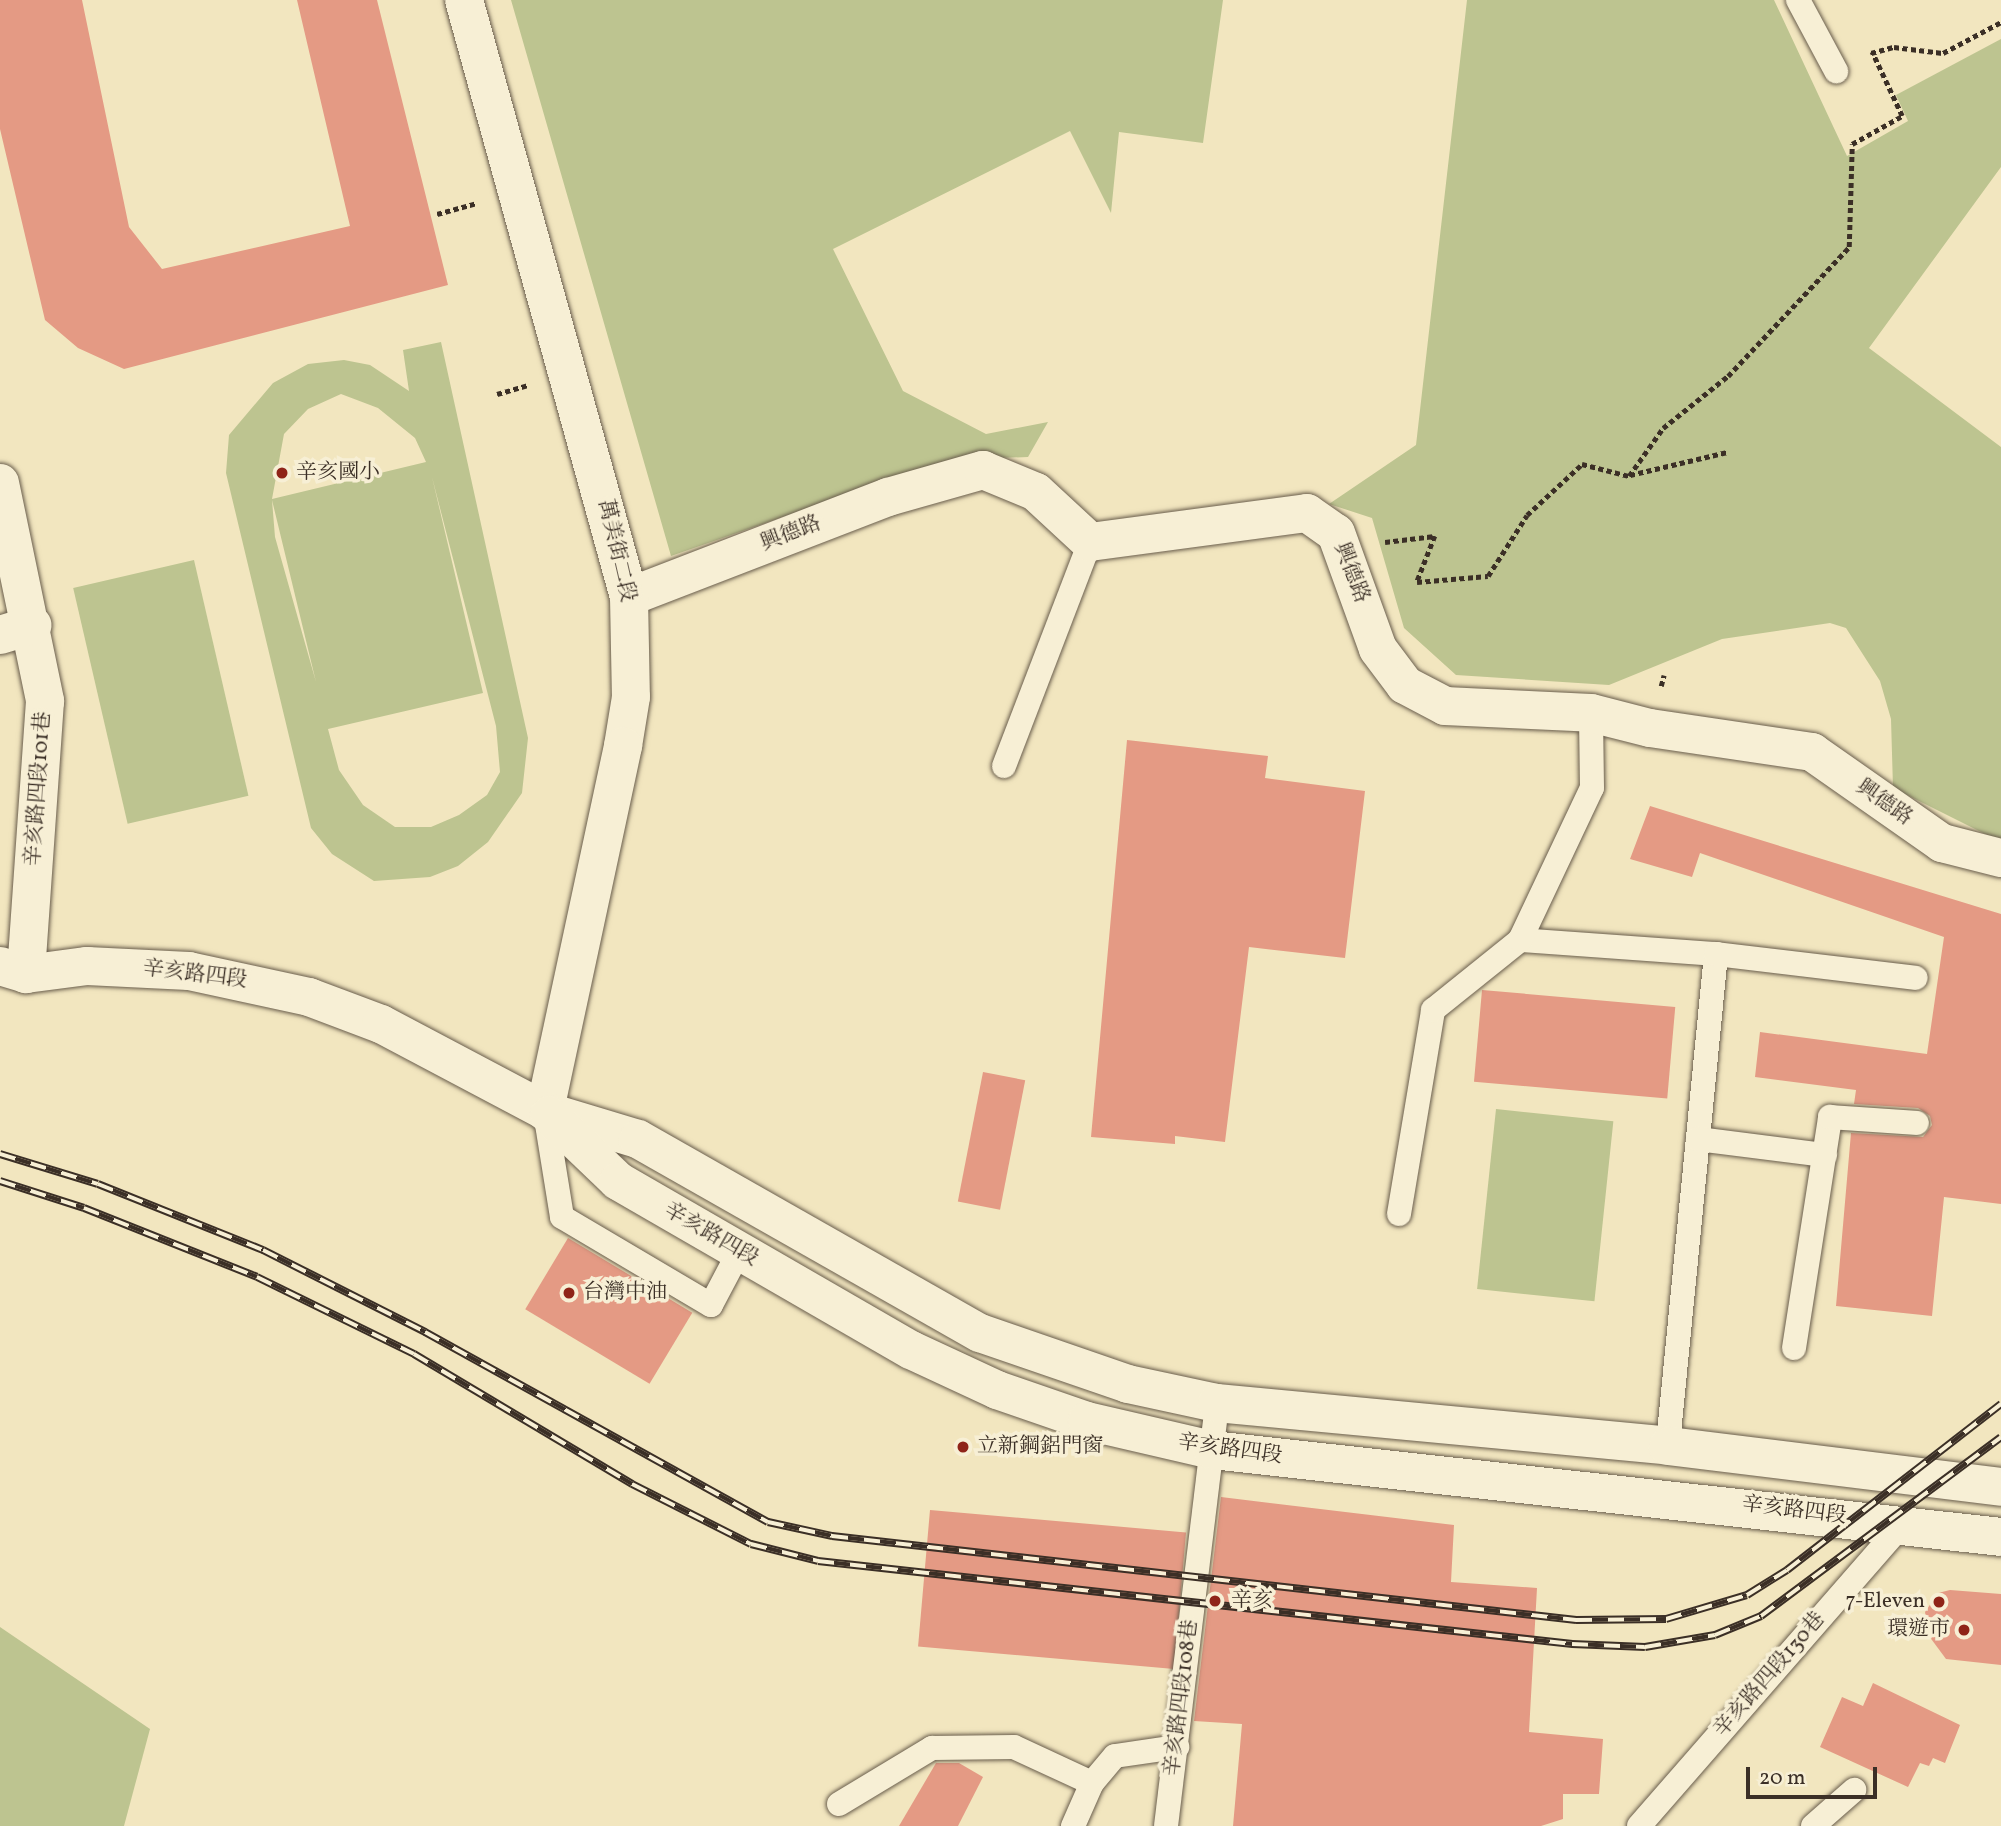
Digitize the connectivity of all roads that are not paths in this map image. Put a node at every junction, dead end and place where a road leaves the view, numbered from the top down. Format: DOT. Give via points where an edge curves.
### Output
graph roads {
  1 [pos="464,0"];
  2 [pos="1798,0"];
  3 [pos="1836,71"];
  4 [pos="0,482"];
  5 [pos="1090,542"];
  6 [pos="629,597"];
  7 [pos="17,630"];
  8 [pos="1591,713"];
  9 [pos="1004,766"];
  10 [pos="2001,858"];
  11 [pos="1520,940"];
  12 [pos="1716,954"];
  13 [pos="9,978"];
  14 [pos="1916,978"];
  15 [pos="545,1111"];
  16 [pos="1917,1123"];
  17 [pos="1698,1139"];
  18 [pos="1825,1155"];
  19 [pos="1399,1214"];
  20 [pos="739,1252"];
  21 [pos="1794,1348"];
  22 [pos="1217,1403"];
  23 [pos="1668,1446"];
  24 [pos="1212,1450"];
  25 [pos="2001,1487"];
  26 [pos="1902,1524"];
  27 [pos="2001,1537"];
  28 [pos="1177,1747"];
  29 [pos="1092,1783"];
  30 [pos="1854,1790"];
  31 [pos="839,1804"];
  32 [pos="1073,1826"];
  33 [pos="1166,1826"];
  34 [pos="1639,1826"];
  35 [pos="1813,1826"];
  1 -- 6 [label="main road, 萬美街二段"];
  2 -- 3 [label="lane"];
  4 -- 7 [label="main road, 辛亥路四段101巷"];
  5 -- 6 [label="main road, 興德路" via="1036,492 983,470 888,497"];
  5 -- 8 [label="main road, 興德路" via="1307,513 1336,533 1378,649 1405,685 1446,706"];
  5 -- 9 [label="lane"];
  6 -- 15 [label="main road, 萬美街二段" via="631,697 623,746"];
  7 -- 13 [label="main road, 辛亥路四段101巷" via="45,701 45,753"];
  8 -- 10 [label="main road, 興德路" via="1650,728 1812,752 1942,843"];
  8 -- 11 [label="lane" via="1592,788"];
  11 -- 12 [label="lane"];
  11 -- 19 [label="lane" via="1433,1010"];
  12 -- 14 [label="lane"];
  12 -- 17 [label="lane"];
  13 -- 15 [label="main road, 辛亥路四段" via="117,967 189,971 264,984 381,1024"];
  15 -- 20 [label="main road, 辛亥路四段" via="618,1181"];
  15 -- 20 [label="lane" via="562,1217 711,1305"];
  15 -- 22 [label="main road, 辛亥路四段" via="638,1139 980,1333 1071,1367"];
  16 -- 18 [label="lane" via="1830,1117"];
  17 -- 18 [label="lane"];
  17 -- 23 [label="lane"];
  18 -- 21 [label="lane"];
  20 -- 24 [label="main road, 辛亥路四段" via="911,1350 997,1390 1087,1421"];
  22 -- 23 [label="main road, 辛亥路四段"];
  22 -- 24 [label="lane, 辛亥路四段108巷"];
  23 -- 25 [label="main road, 辛亥路四段"];
  24 -- 26 [label="main road, 辛亥路四段"];
  24 -- 28 [label="lane, 辛亥路四段108巷"];
  26 -- 27 [label="main road, 辛亥路四段"];
  26 -- 34 [label="lane, 辛亥路四段130巷"];
  28 -- 29 [label="lane" via="1115,1756"];
  28 -- 33 [label="lane, 辛亥路四段108巷"];
  29 -- 31 [label="lane" via="1014,1747 932,1748"];
  29 -- 32 [label="lane"];
  30 -- 35 [label="lane"];
}
